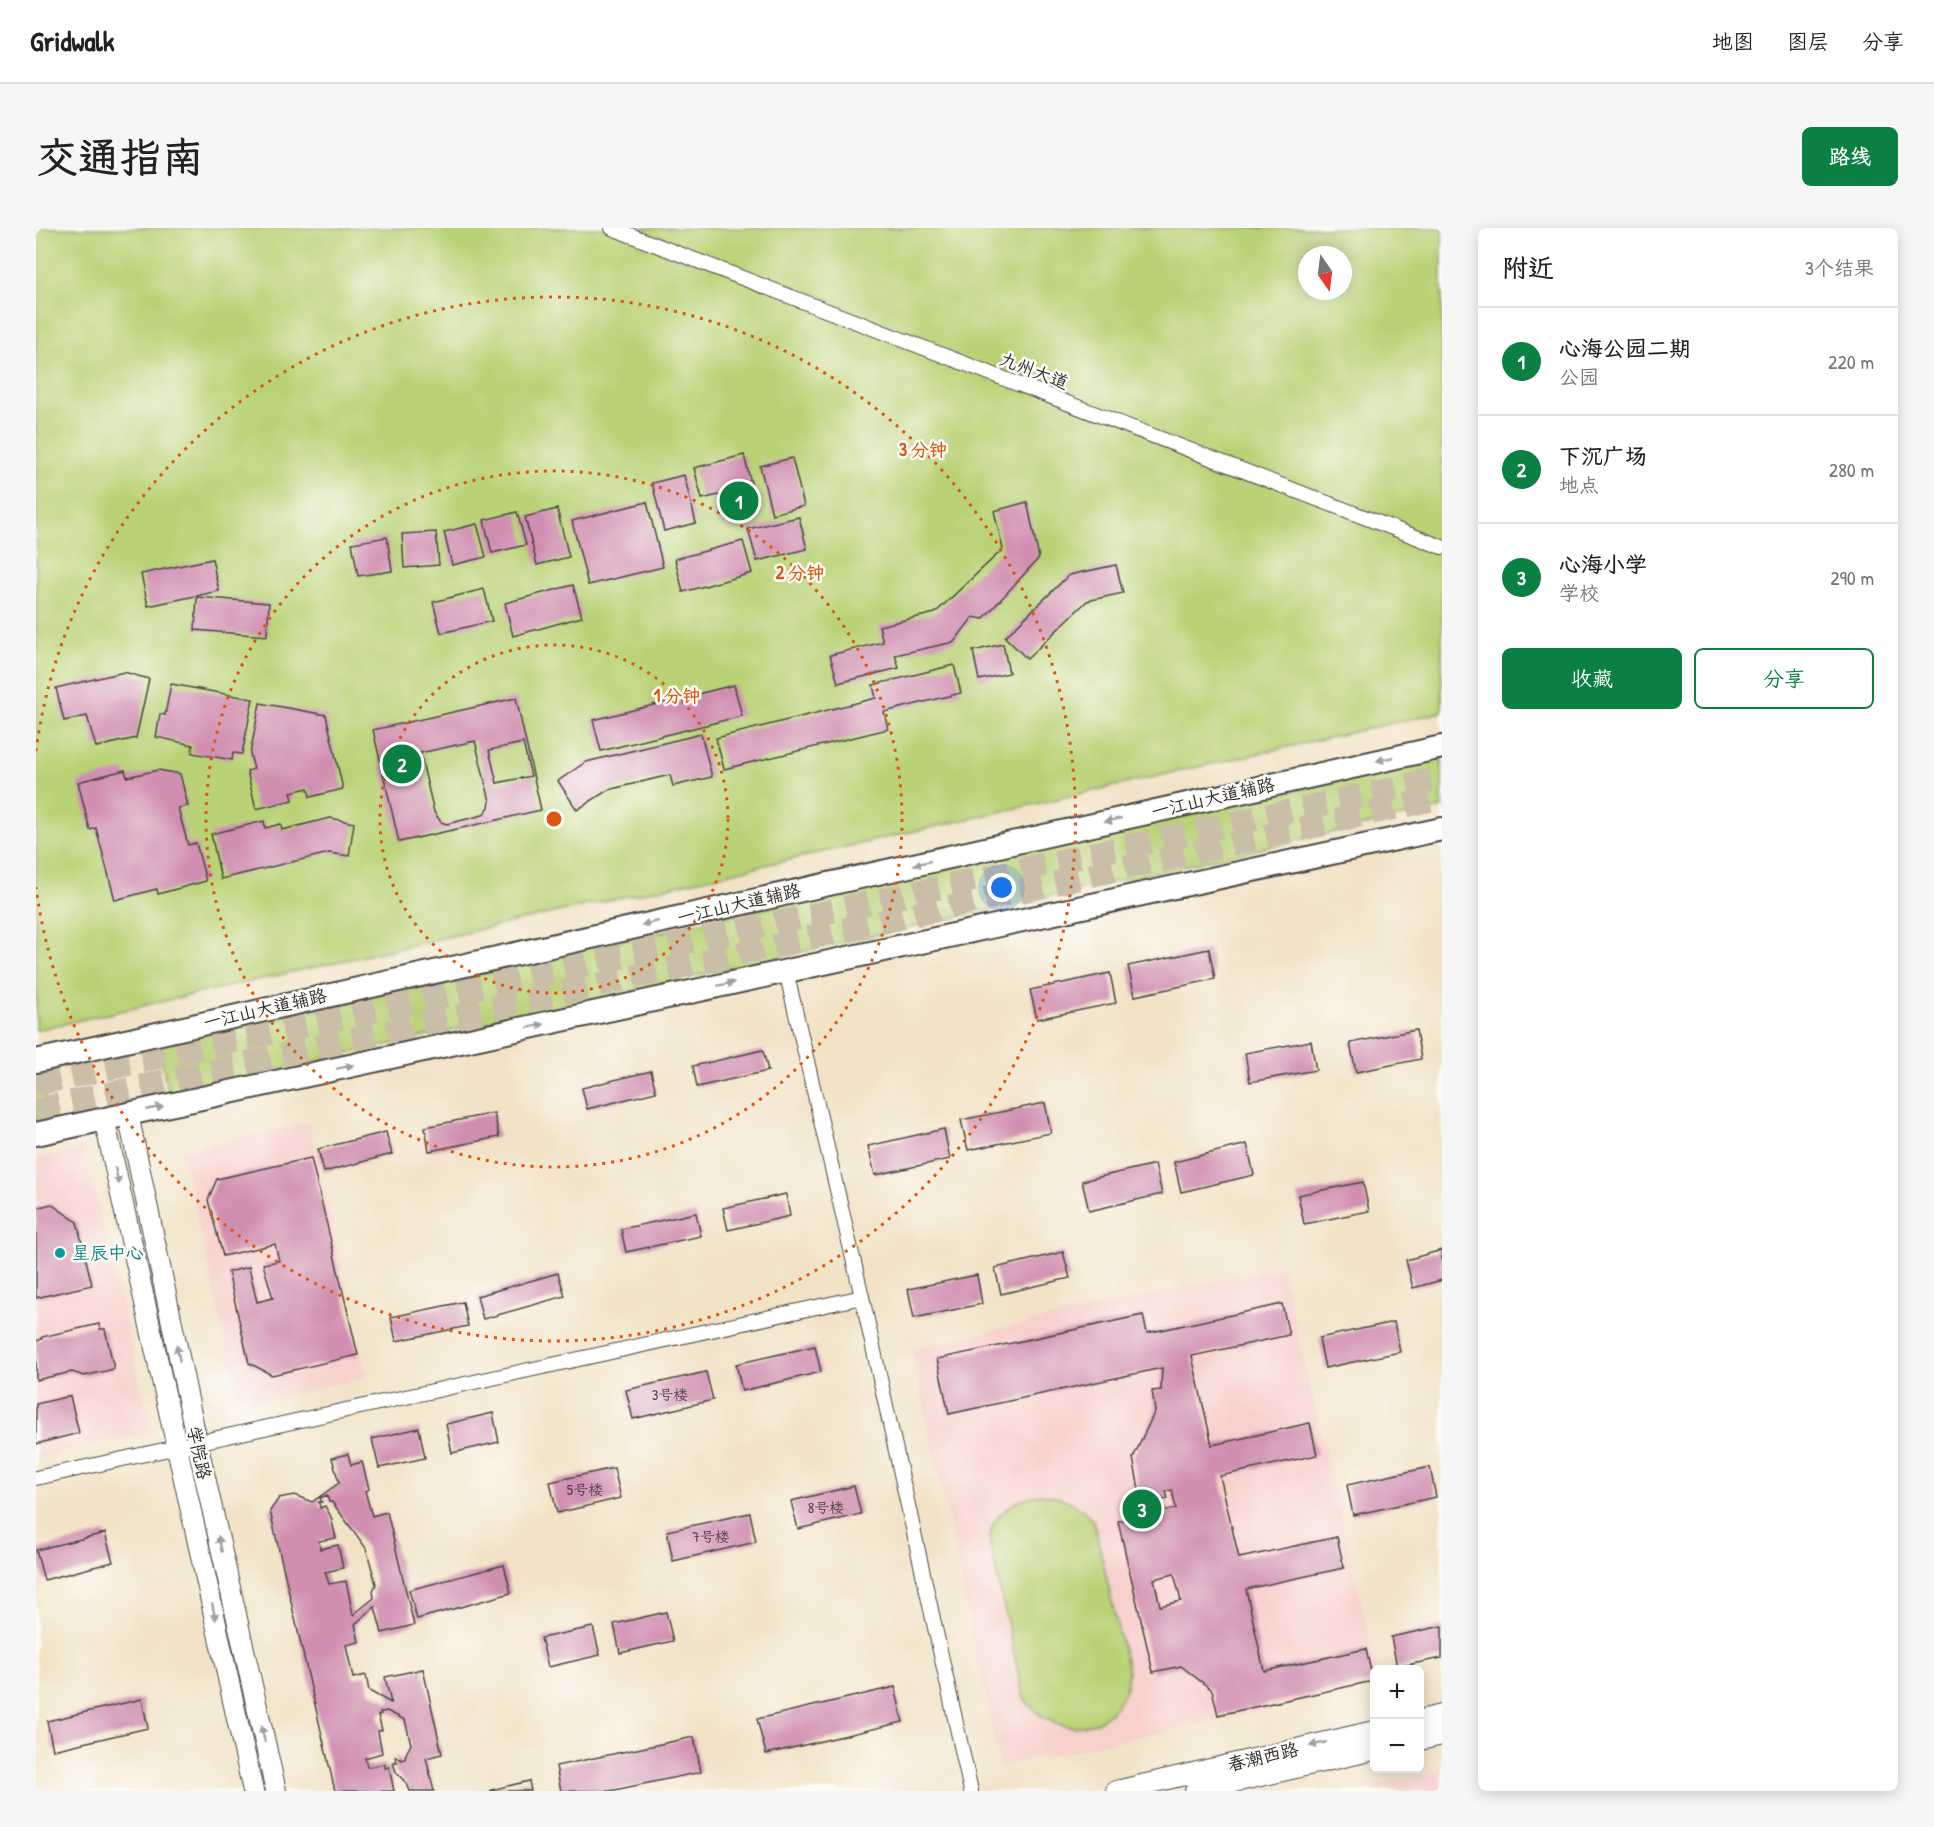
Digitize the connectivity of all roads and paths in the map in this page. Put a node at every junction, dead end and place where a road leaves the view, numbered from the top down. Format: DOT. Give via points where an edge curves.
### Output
graph roads {
  1 [pos="612,228"];
  2 [pos="1442,547"];
  3 [pos="1442,747"];
  4 [pos="1442,829"];
  5 [pos="1442,834"];
  6 [pos="1374,844"];
  7 [pos="786,971"];
  8 [pos="36,1061"];
  9 [pos="128,1114"];
  10 [pos="104,1118"];
  11 [pos="36,1134"];
  12 [pos="862,1297"];
  13 [pos="197,1442"];
  14 [pos="177,1446"];
  15 [pos="36,1478"];
  16 [pos="1442,1715"];
  17 [pos="1424,1719"];
  18 [pos="1370,1732"];
  19 [pos="1442,1735"];
  20 [pos="1424,1739"];
  21 [pos="1370,1751"];
  22 [pos="253,1791"];
  23 [pos="276,1791"];
  24 [pos="970,1791"];
  25 [pos="1116,1791"];
  26 [pos="1195,1791"];
  1 -- 2 [label="street, 九州大道"];
  3 -- 8 [label="main road, 一江山大道辅路, one-way"];
  4 -- 6 [label="main road"];
  5 -- 6 [label="main road"];
  6 -- 7 [label="main road"];
  9 -- 7 [label="main road, one-way"];
  7 -- 12 [label="street"];
  9 -- 10 [label="main road"];
  13 -- 9 [label="main road, 学院路, one-way"];
  10 -- 11 [label="main road"];
  10 -- 14 [label="main road, 学院路, one-way"];
  12 -- 13 [label="street"];
  12 -- 24 [label="street"];
  13 -- 14 [label="street"];
  23 -- 13 [label="main road, 学院路, one-way"];
  14 -- 15 [label="street"];
  14 -- 22 [label="main road, 学院路, one-way"];
  16 -- 17 [label="main road"];
  18 -- 25 [label="main road, 春潮西路, one-way"];
  19 -- 20 [label="main road"];
  21 -- 26 [label="main road, 春潮西路"];
}
